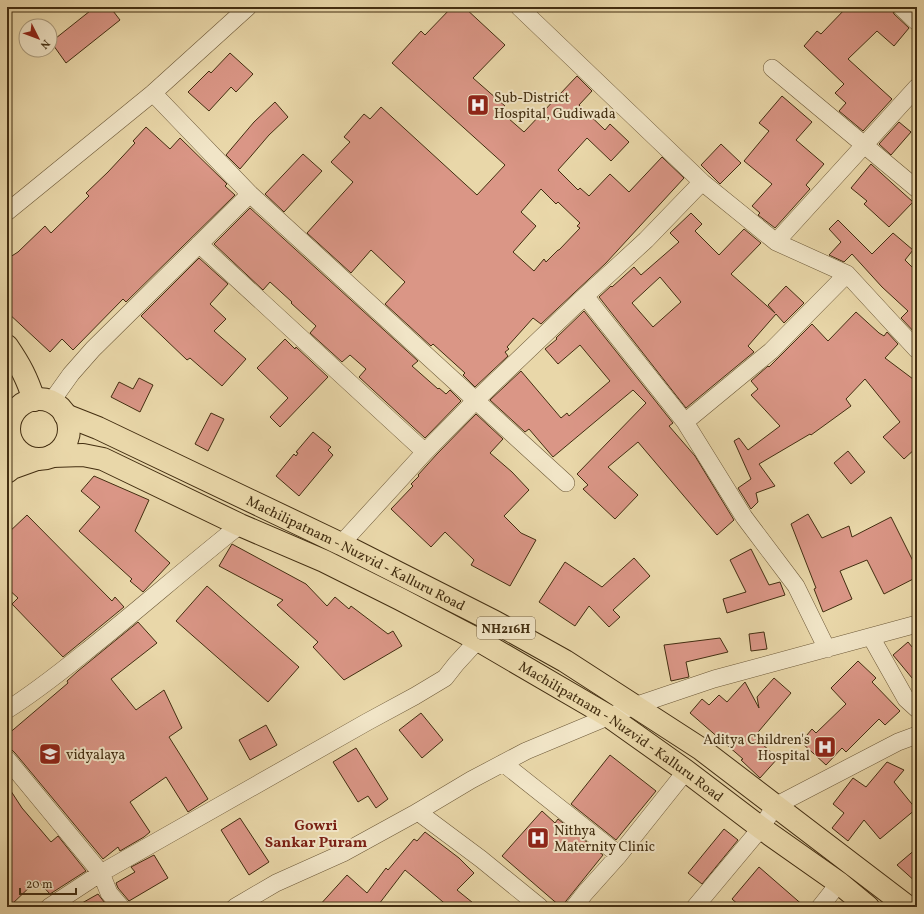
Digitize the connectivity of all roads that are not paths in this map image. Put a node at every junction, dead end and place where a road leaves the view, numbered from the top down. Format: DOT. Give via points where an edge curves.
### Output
graph roads {
  1 [pos="248,7"];
  2 [pos="519,7"];
  3 [pos="901,7"];
  4 [pos="917,22"];
  5 [pos="772,68"];
  6 [pos="917,87"];
  7 [pos="153,93"];
  8 [pos="864,146"];
  9 [pos="702,182"];
  10 [pos="917,189"];
  11 [pos="250,194"];
  12 [pos="7,212"];
  13 [pos="776,242"];
  14 [pos="199,244"];
  15 [pos="847,274"];
  16 [pos="584,296"];
  17 [pos="7,346"];
  18 [pos="917,350"];
  19 [pos="476,400"];
  20 [pos="50,406"];
  21 [pos="685,422"];
  22 [pos="8,426"];
  23 [pos="426,452"];
  24 [pos="45,457"];
  25 [pos="7,472"];
  26 [pos="566,483"];
  27 [pos="240,524"];
  28 [pos="341,544"];
  29 [pos="917,624"];
  30 [pos="871,637"];
  31 [pos="478,640"];
  32 [pos="827,649"];
  33 [pos="634,706"];
  34 [pos="917,709"];
  35 [pos="7,710"];
  36 [pos="610,717"];
  37 [pos="917,735"];
  38 [pos="7,759"];
  39 [pos="503,763"];
  40 [pos="686,771"];
  41 [pos="775,806"];
  42 [pos="418,812"];
  43 [pos="761,828"];
  44 [pos="619,854"];
  45 [pos="101,873"];
  46 [pos="839,883"];
  47 [pos="247,904"];
  48 [pos="49,907"];
  49 [pos="121,907"];
  50 [pos="540,907"];
  51 [pos="574,907"];
  52 [pos="695,907"];
  53 [pos="820,907"];
  54 [pos="868,907"];
  55 [pos="908,907"];
  1 -- 7 [label="street"];
  2 -- 9 [label="street"];
  3 -- 4 [label="street"];
  5 -- 8 [label="street"];
  6 -- 8 [label="street"];
  7 -- 11 [label="street"];
  7 -- 12 [label="street"];
  8 -- 10 [label="street"];
  8 -- 13 [label="street"];
  9 -- 13 [label="street"];
  9 -- 16 [label="street" via="646,240"];
  11 -- 14 [label="street"];
  11 -- 19 [label="street"];
  13 -- 15 [label="street"];
  14 -- 20 [label="street" via="93,349 71,374"];
  14 -- 23 [label="street"];
  15 -- 18 [label="street"];
  15 -- 21 [label="street" via="771,351"];
  16 -- 19 [label="street"];
  16 -- 21 [label="street"];
  17 -- 20 [label="main road" via="29,383"];
  19 -- 23 [label="street"];
  19 -- 26 [label="street"];
  20 -- 22 [label="main road, NH216H" via="25,402 17,408"];
  20 -- 24 [label="main road, NH216H" via="68,424 68,434 60,450"];
  20 -- 28 [label="main road, Machilipatnam - Nuzvid - Kalluru Road / NH216H"];
  21 -- 32 [label="street" via="744,517 796,586"];
  22 -- 24 [label="main road, NH216H" via="13,445 19,452 28,457"];
  23 -- 28 [label="street"];
  24 -- 25 [label="main road, Machilipatnam - Nuzvid - Kalluru Road / NH216H"];
  24 -- 27 [label="main road, Machilipatnam - Nuzvid - Kalluru Road / NH216H" via="83,455 103,459"];
  27 -- 31 [label="main road, Machilipatnam - Nuzvid - Kalluru Road / NH216H" via="324,561"];
  27 -- 35 [label="street" via="123,623 30,696"];
  28 -- 33 [label="main road, Machilipatnam - Nuzvid - Kalluru Road / NH216H" via="565,661"];
  29 -- 30 [label="street"];
  30 -- 32 [label="street"];
  30 -- 34 [label="street" via="906,699"];
  31 -- 36 [label="main road, Machilipatnam - Nuzvid - Kalluru Road / NH216H"];
  31 -- 45 [label="street" via="445,678"];
  32 -- 33 [label="street" via="714,679"];
  33 -- 36 [label="street"];
  33 -- 41 [label="main road, Machilipatnam - Nuzvid - Kalluru Road / NH216H" via="701,749"];
  36 -- 39 [label="street"];
  36 -- 40 [label="main road, Machilipatnam - Nuzvid - Kalluru Road / NH216H"];
  37 -- 41 [label="street" via="898,742"];
  38 -- 45 [label="street"];
  39 -- 42 [label="street"];
  39 -- 44 [label="street"];
  40 -- 43 [label="main road, Machilipatnam - Nuzvid - Kalluru Road / NH216H"];
  40 -- 44 [label="street"];
  41 -- 43 [label="street"];
  41 -- 55 [label="main road, Machilipatnam - Nuzvid - Kalluru Road / NH216H"];
  42 -- 47 [label="street" via="343,853 276,883"];
  42 -- 50 [label="street"];
  43 -- 46 [label="main road, Machilipatnam - Nuzvid - Kalluru Road / NH216H"];
  43 -- 52 [label="street"];
  44 -- 51 [label="street"];
  45 -- 48 [label="street"];
  45 -- 49 [label="street" via="109,893"];
  46 -- 53 [label="street"];
  46 -- 54 [label="main road, Machilipatnam - Nuzvid - Kalluru Road / NH216H"];
}
